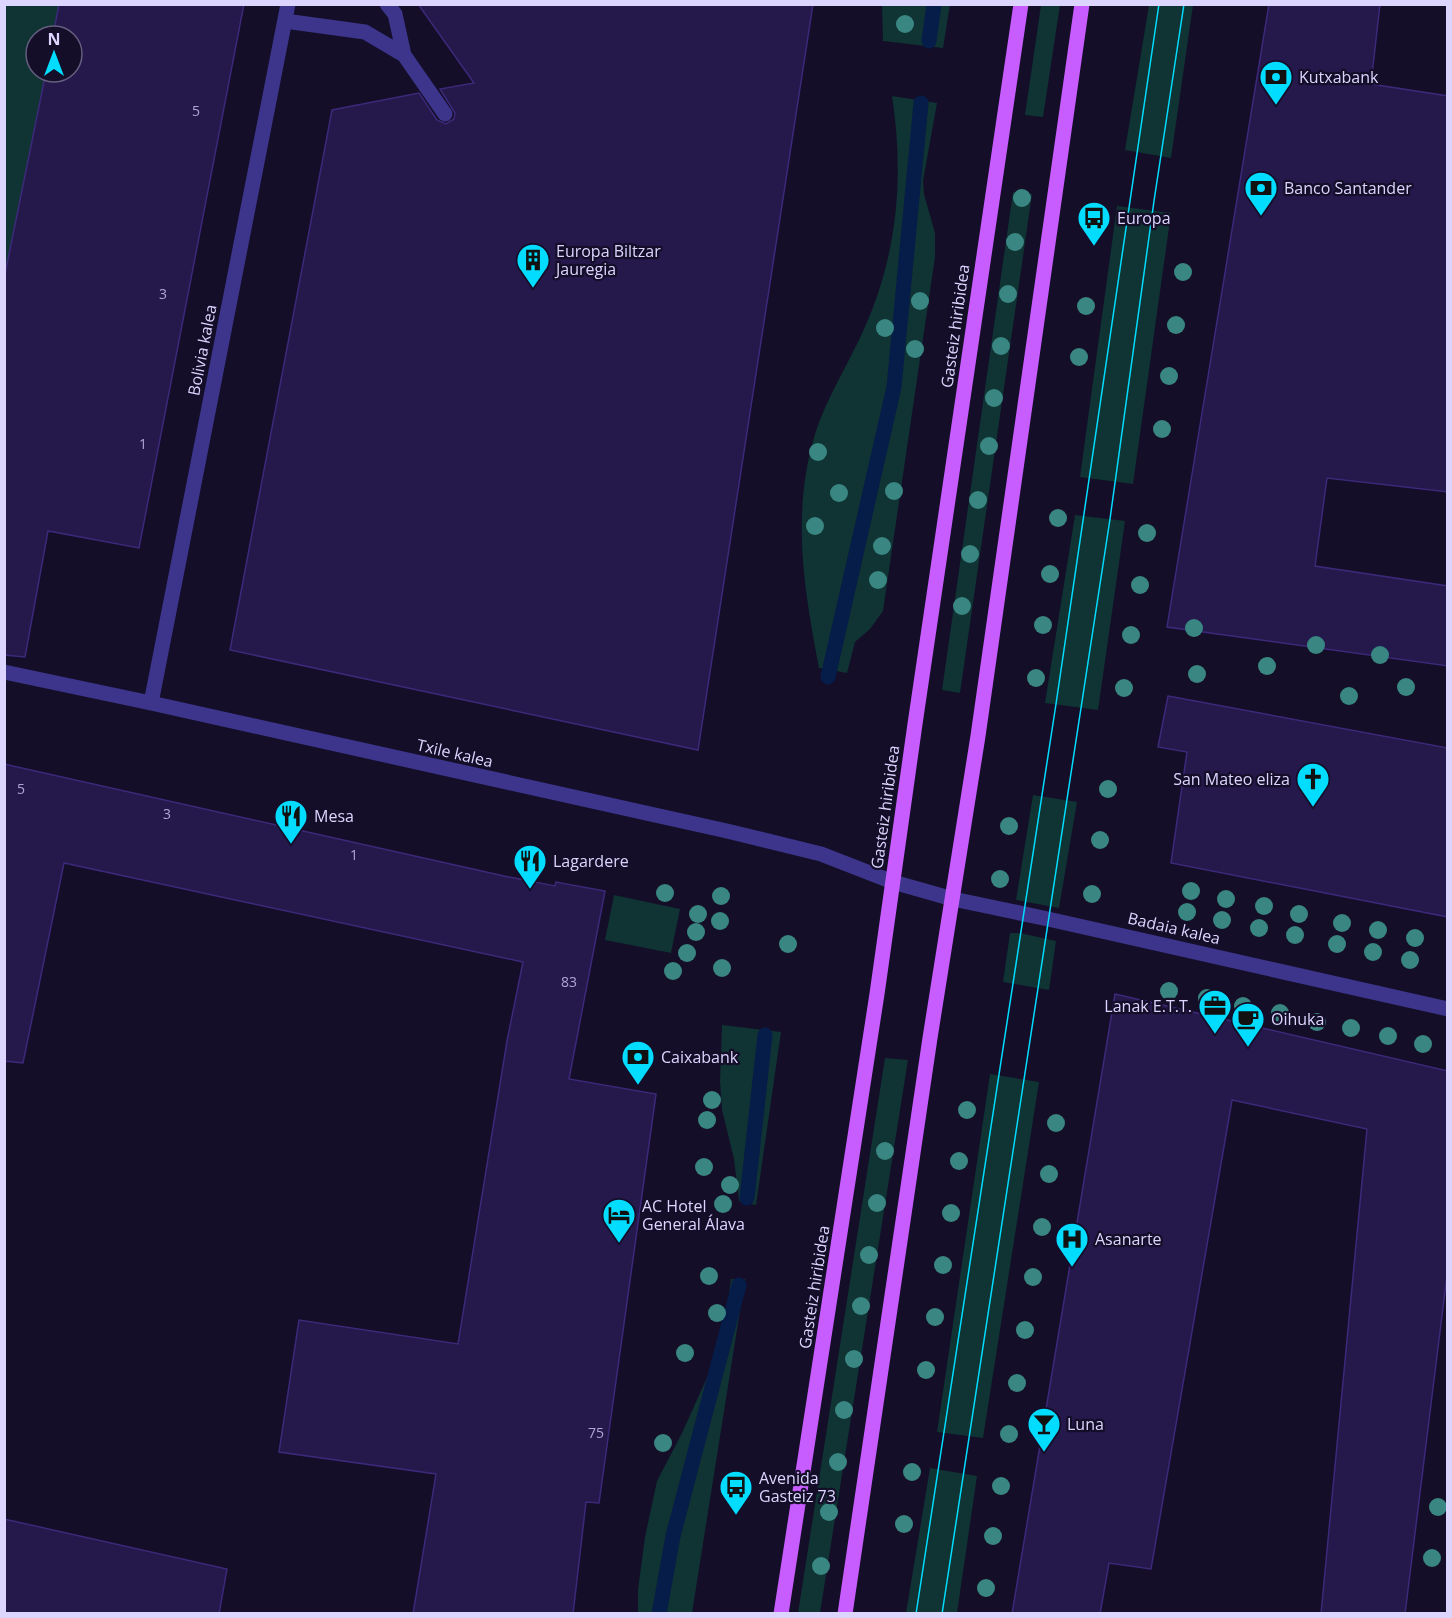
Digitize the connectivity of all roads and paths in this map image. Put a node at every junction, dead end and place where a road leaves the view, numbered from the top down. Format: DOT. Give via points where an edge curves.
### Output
graph roads {
  1 [pos="288,4"];
  2 [pos="387,4"];
  3 [pos="1021,4"];
  4 [pos="1082,4"];
  5 [pos="285,21"];
  6 [pos="404,55"];
  7 [pos="445,114"];
  8 [pos="4,672"];
  9 [pos="151,703"];
  10 [pos="893,882"];
  11 [pos="952,899"];
  12 [pos="1448,1009"];
  13 [pos="781,1614"];
  14 [pos="845,1614"];
  1 -- 5 [label="street, Bolivia kalea"];
  2 -- 6 [label="street" via="395,14"];
  3 -- 10 [label="main road, Gasteiz hiribidea"];
  4 -- 11 [label="main road"];
  5 -- 6 [label="street" via="365,32"];
  5 -- 9 [label="street, Bolivia kalea"];
  6 -- 7 [label="street"];
  8 -- 9 [label="street, Txile kalea"];
  9 -- 10 [label="street, Txile kalea" via="821,854"];
  10 -- 11 [label="street, Badaia kalea"];
  10 -- 13 [label="main road, Gasteiz hiribidea"];
  11 -- 12 [label="street, Badaia kalea"];
  11 -- 14 [label="main road"];
}
